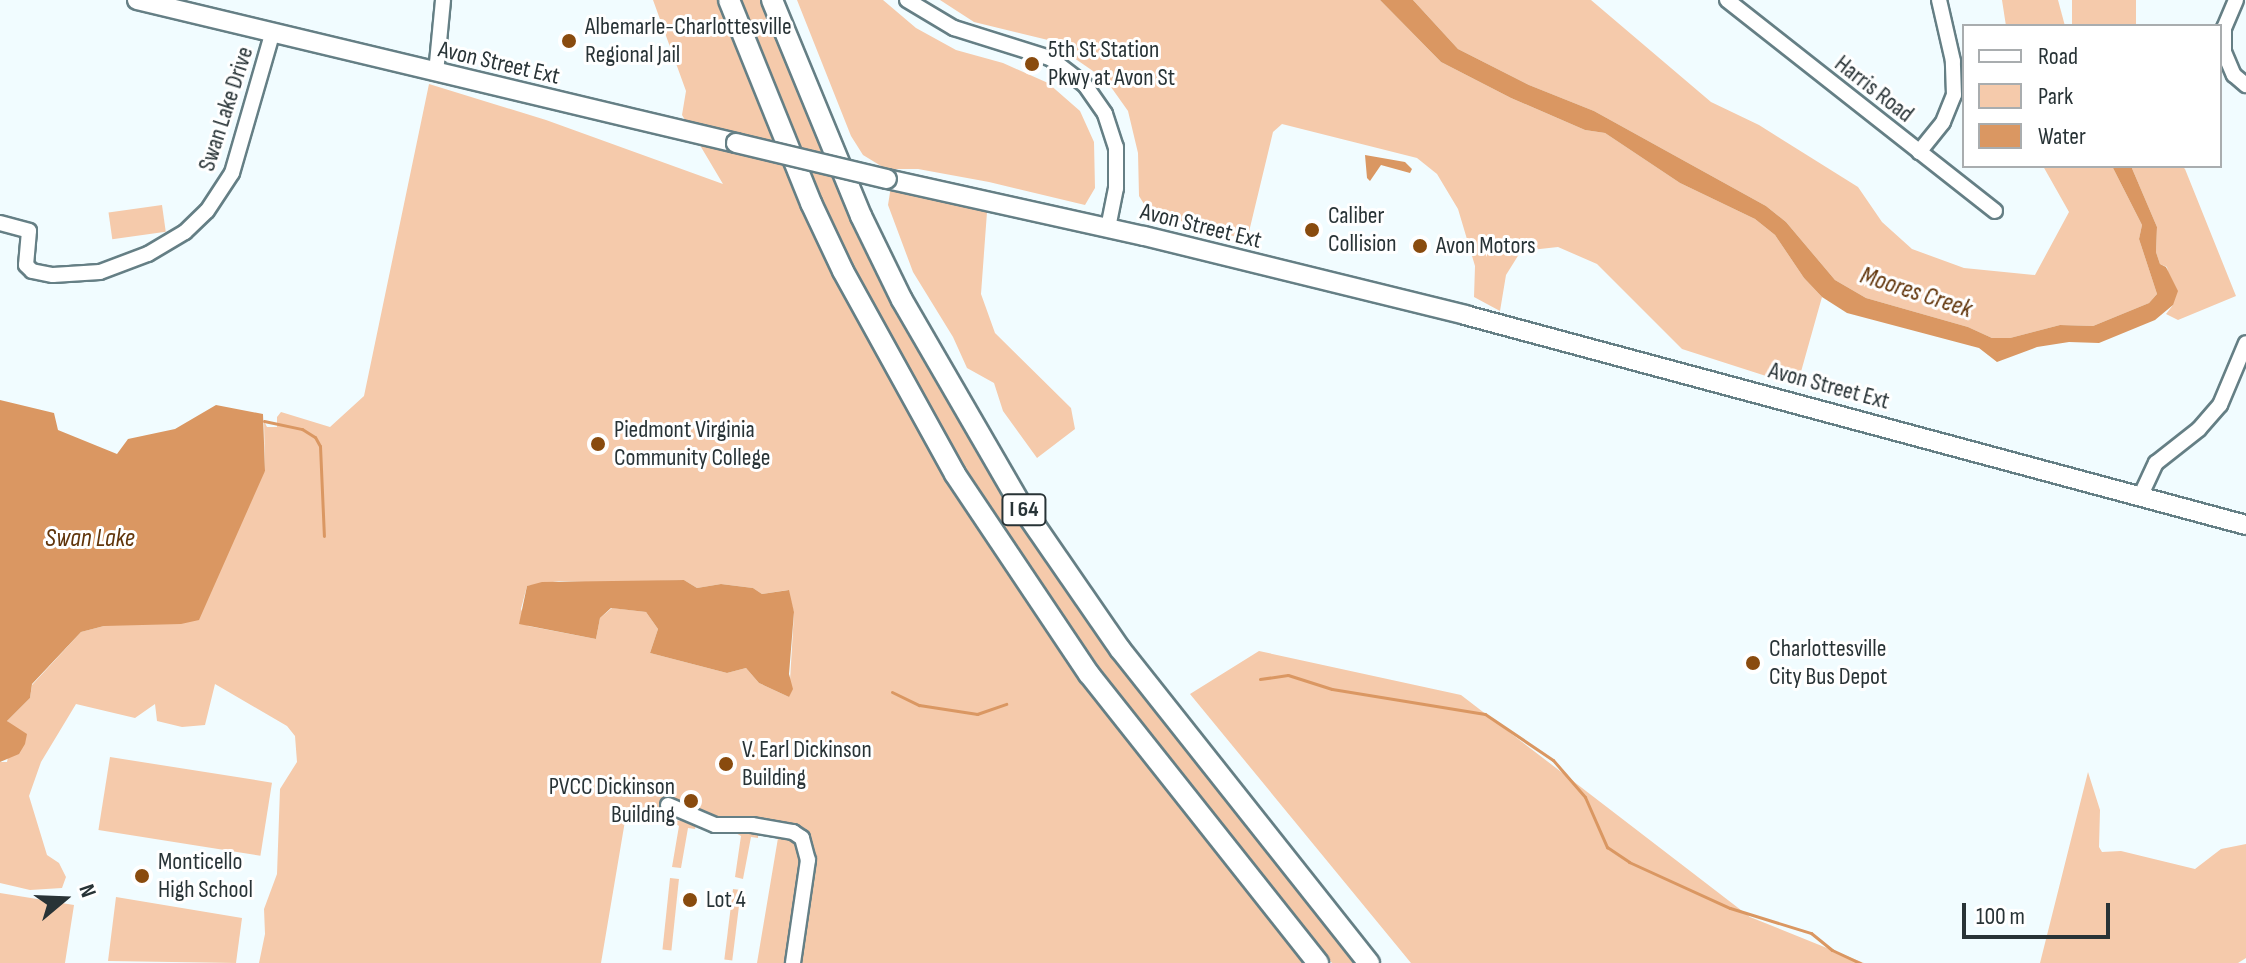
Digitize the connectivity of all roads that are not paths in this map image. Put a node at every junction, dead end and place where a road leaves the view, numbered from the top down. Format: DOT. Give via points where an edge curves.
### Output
graph roads {
  1 [pos="137,0"];
  2 [pos="443,0"];
  3 [pos="729,0"];
  4 [pos="772,0"];
  5 [pos="907,0"];
  6 [pos="1727,0"];
  7 [pos="1939,0"];
  8 [pos="2236,0"];
  9 [pos="272,34"];
  10 [pos="436,73"];
  11 [pos="2246,85"];
  12 [pos="1919,152"];
  13 [pos="1995,211"];
  14 [pos="0,223"];
  15 [pos="1108,228"];
  16 [pos="2246,343"];
  17 [pos="2140,497"];
  18 [pos="2246,525"];
  19 [pos="668,805"];
  20 [pos="793,963"];
  21 [pos="1318,963"];
  22 [pos="1369,963"];
  1 -- 9 [label="main road, Avon Street Ext"];
  2 -- 10 [label="street"];
  3 -- 21 [label="highway, I 64" via="836,257 955,474 1089,674"];
  4 -- 22 [label="highway, I 64" via="861,216 997,468 1120,649"];
  5 -- 15 [label="street" via="954,28 1050,58 1085,85 1105,114 1116,147 1116,188"];
  6 -- 12 [label="street, Harris Road"];
  7 -- 12 [label="street" via="1953,61 1954,95 1943,122"];
  8 -- 11 [label="street" via="2224,28 2224,52 2234,75"];
  9 -- 10 [label="main road, Avon Street Ext"];
  9 -- 14 [label="street, Swan Lake Drive" via="232,173 207,211 185,232 148,254 100,272 53,275 26,265 29,231"];
  10 -- 15 [label="main road, Avon Street Ext, bridge"];
  12 -- 13 [label="street, Harris Road"];
  15 -- 17 [label="main road, Avon Street Ext" via="1558,339"];
  16 -- 17 [label="street" via="2220,405 2156,463"];
  17 -- 18 [label="main road, Avon Street Ext"];
  19 -- 20 [label="street" via="715,825 752,825 802,838 808,860"];
}
